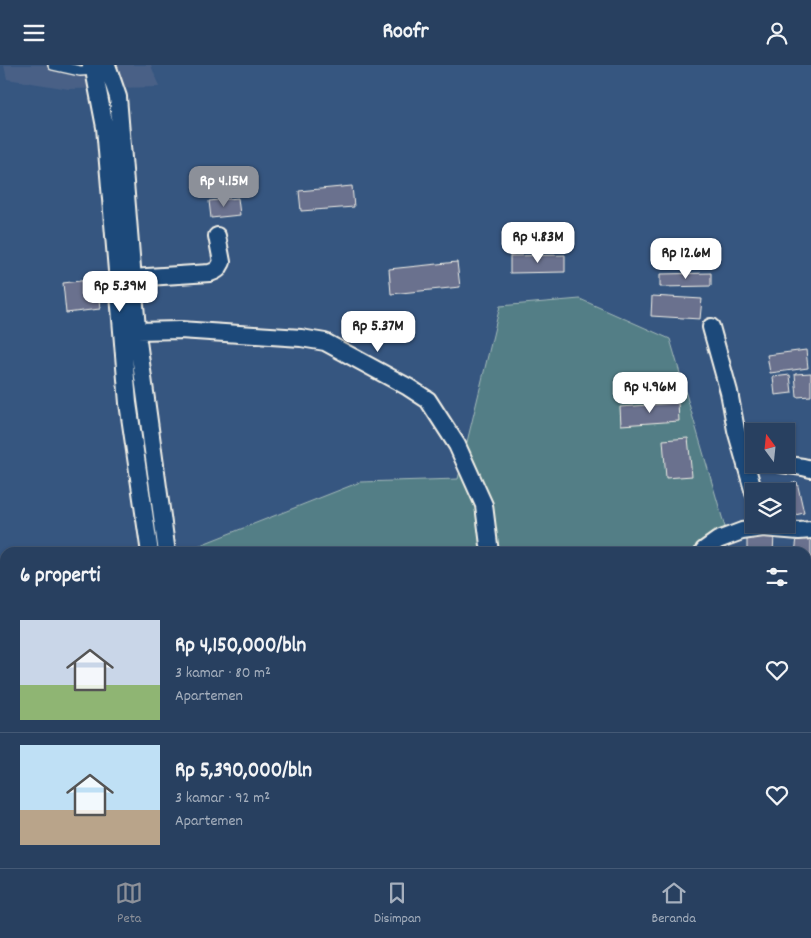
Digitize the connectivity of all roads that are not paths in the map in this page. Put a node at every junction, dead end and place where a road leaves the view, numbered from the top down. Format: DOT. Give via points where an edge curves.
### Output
graph roads {
  1 [pos="53,65"];
  2 [pos="100,67"];
  3 [pos="217,236"];
  4 [pos="132,278"];
  5 [pos="711,327"];
  6 [pos="137,331"];
  7 [pos="745,449"];
  8 [pos="795,466"];
  9 [pos="811,469"];
  10 [pos="745,530"];
  11 [pos="795,530"];
  12 [pos="811,530"];
  13 [pos="149,547"];
  14 [pos="166,547"];
  15 [pos="489,547"];
  16 [pos="708,547"];
  1 -- 2 [label="lane" via="80,71"];
  2 -- 4 [label="street" via="118,97"];
  2 -- 13 [label="street" via="128,403"];
  3 -- 4 [label="street" via="222,262 215,271"];
  4 -- 6 [label="street"];
  5 -- 7 [label="street" via="736,430"];
  6 -- 14 [label="street"];
  6 -- 15 [label="street" via="180,330 325,342 408,387 428,400 457,445 484,505"];
  8 -- 9 [label="street"];
  10 -- 16 [label="street"];
  11 -- 12 [label="street"];
}
